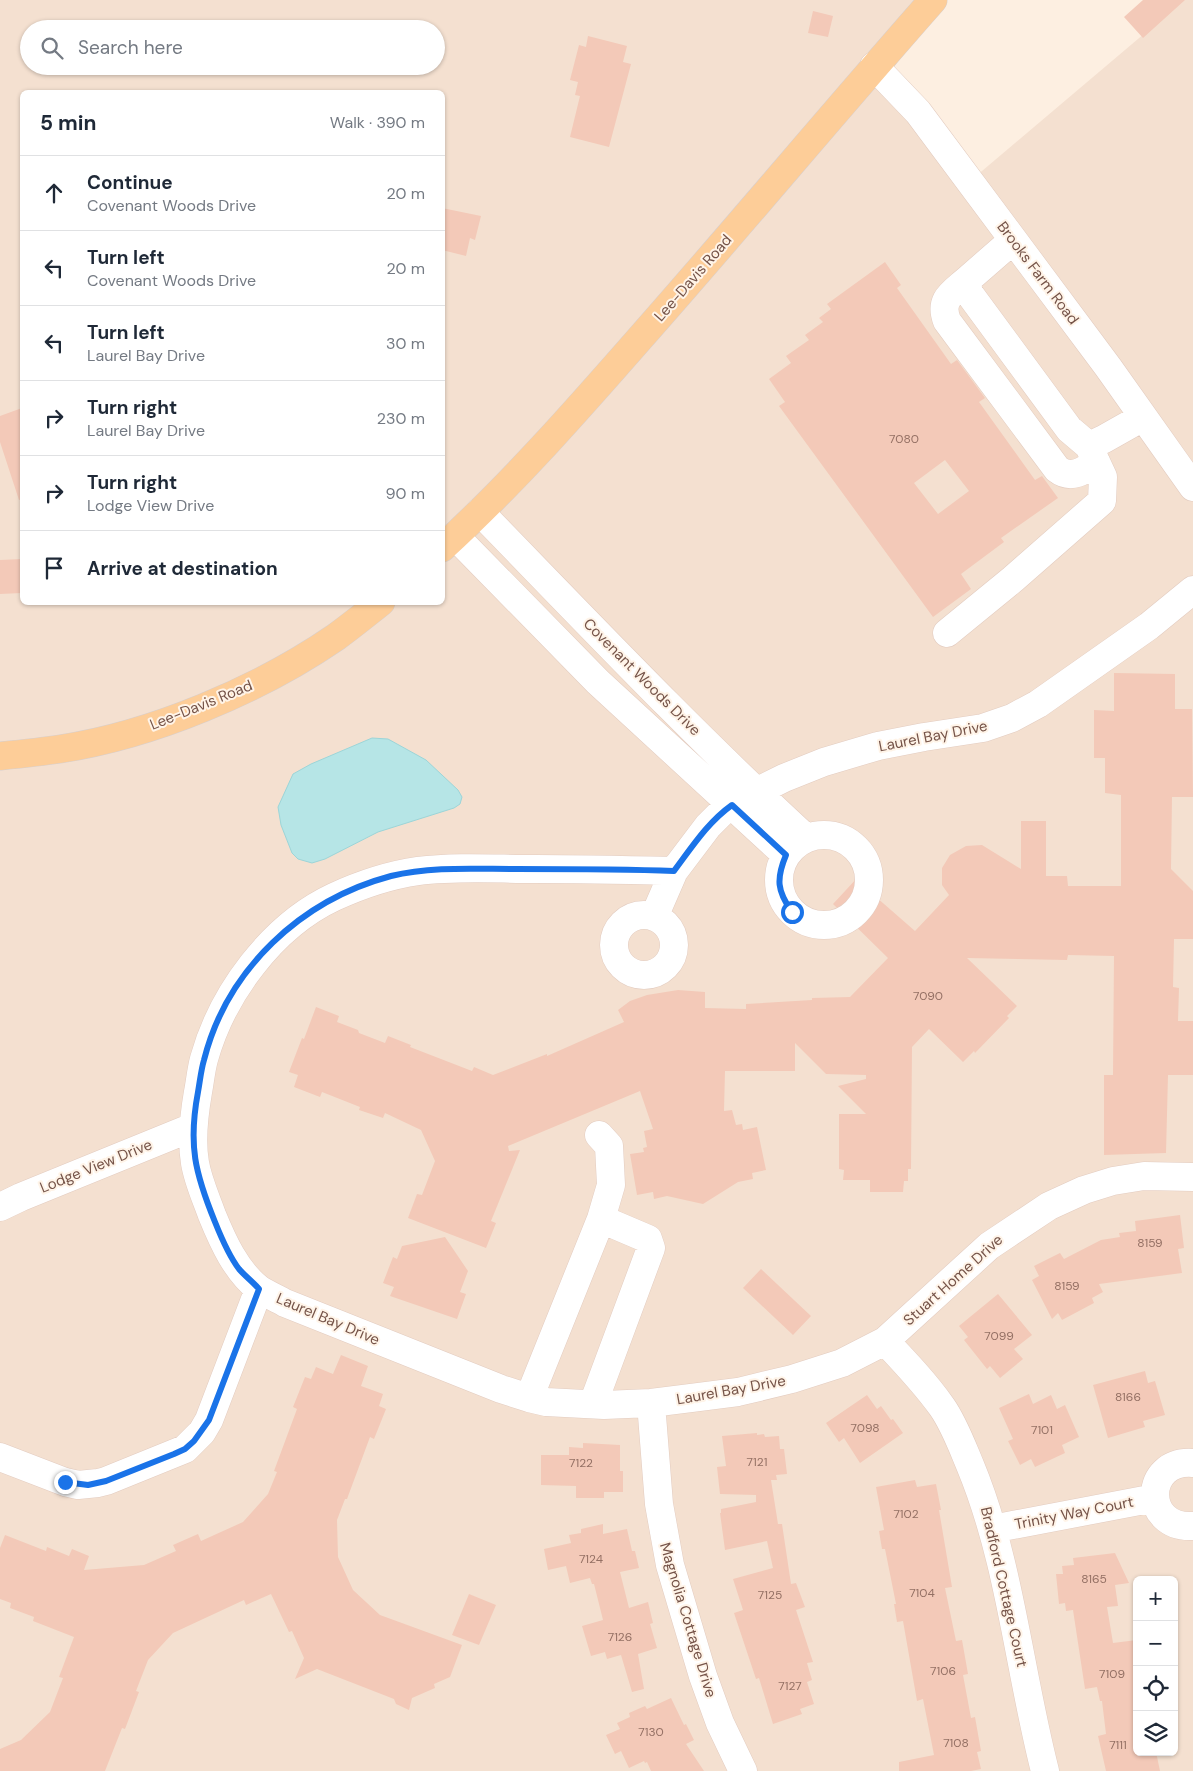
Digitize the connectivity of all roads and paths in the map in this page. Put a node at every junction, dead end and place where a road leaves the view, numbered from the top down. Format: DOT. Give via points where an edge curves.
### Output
graph roads {
  1 [pos="933,0"];
  2 [pos="874,66"];
  3 [pos="1013,240"];
  4 [pos="966,281"];
  5 [pos="1143,416"];
  6 [pos="1092,454"];
  7 [pos="1193,487"];
  8 [pos="480,512"];
  9 [pos="449,542"];
  10 [pos="1193,590"];
  11 [pos="377,605"];
  12 [pos="585,620"];
  13 [pos="947,632"];
  14 [pos="561,644"];
  15 [pos="0,756"];
  16 [pos="757,792"];
  17 [pos="732,805"];
  18 [pos="674,871"];
  19 [pos="654,917"];
  20 [pos="193,1126"];
  21 [pos="599,1134"];
  22 [pos="1193,1177"];
  23 [pos="0,1207"];
  24 [pos="601,1219"];
  25 [pos="259,1289"];
  26 [pos="885,1342"];
  27 [pos="529,1398"];
  28 [pos="651,1403"];
  29 [pos="593,1404"];
  30 [pos="0,1457"];
  31 [pos="1193,1463"];
  32 [pos="1155,1498"];
  33 [pos="1193,1526"];
  34 [pos="992,1529"];
  35 [pos="744,1771"];
  36 [pos="1045,1771"];
  1 -- 2 [label="main road, Lee-Davis Road"];
  2 -- 3 [label="street, Brooks Farm Road" via="918,112"];
  2 -- 8 [label="main road, Lee-Davis Road" via="546,445"];
  3 -- 4 [label="street"];
  3 -- 5 [label="street, Brooks Farm Road"];
  4 -- 6 [label="street" via="969,293 1069,429"];
  4 -- 6 [label="street" via="946,299 944,306 948,322 1057,469 1063,474 1081,472"];
  5 -- 6 [label="street" via="1104,439"];
  5 -- 7 [label="street, Brooks Farm Road"];
  6 -- 13 [label="street" via="1103,477 1102,501"];
  8 -- 9 [label="main road, Lee-Davis Road"];
  8 -- 12 [label="street, Covenant Woods Drive"];
  9 -- 14 [label="street, Covenant Woods Drive"];
  10 -- 16 [label="street, Laurel Bay Drive" via="1133,637 1038,704 1012,718 983,728 878,746 824,762"];
  11 -- 15 [label="main road, Lee-Davis Road" via="287,666 219,702 101,741"];
  12 -- 14 [label="street"];
  12 -- 16 [label="street, Covenant Woods Drive"];
  14 -- 17 [label="street, Covenant Woods Drive"];
  16 -- 17 [label="street, Laurel Bay Drive"];
  16 -- 17 [label="street, Covenant Woods Drive" via="796,847"];
  17 -- 18 [label="street, Laurel Bay Drive" via="708,826"];
  18 -- 19 [label="street, Laurel Bay Drive"];
  18 -- 20 [label="street, Laurel Bay Drive" via="419,871 392,876 333,898 284,932 238,983 219,1018 204,1060"];
  20 -- 23 [label="street, Lodge View Drive"];
  20 -- 25 [label="street, Laurel Bay Drive" via="195,1163 216,1225 238,1268"];
  21 -- 24 [label="street" via="610,1146 612,1167 611,1185"];
  22 -- 26 [label="street, Stuart Home Drive" via="1144,1176 1113,1181 1049,1206 989,1246"];
  24 -- 27 [label="street"];
  24 -- 29 [label="street" via="648,1239 651,1248"];
  25 -- 27 [label="street, Laurel Bay Drive" via="285,1303 501,1390"];
  25 -- 30 [label="street" via="209,1420 185,1449 106,1481 88,1485 65,1482"];
  26 -- 28 [label="street, Laurel Bay Drive" via="842,1363 792,1379 738,1392"];
  26 -- 34 [label="street, Bradford Cottage Court" via="920,1378 943,1409 976,1479"];
  27 -- 29 [label="street, Laurel Bay Drive"];
  28 -- 29 [label="street, Laurel Bay Drive"];
  28 -- 35 [label="street, Magnolia Cottage Drive" via="659,1504 670,1565 714,1707"];
  31 -- 32 [label="street" via="1175,1464 1166,1470 1157,1483"];
  32 -- 33 [label="street" via="1158,1508 1168,1520"];
  32 -- 34 [label="street, Trinity Way Court"];
  34 -- 36 [label="street, Bradford Cottage Court"];
}
